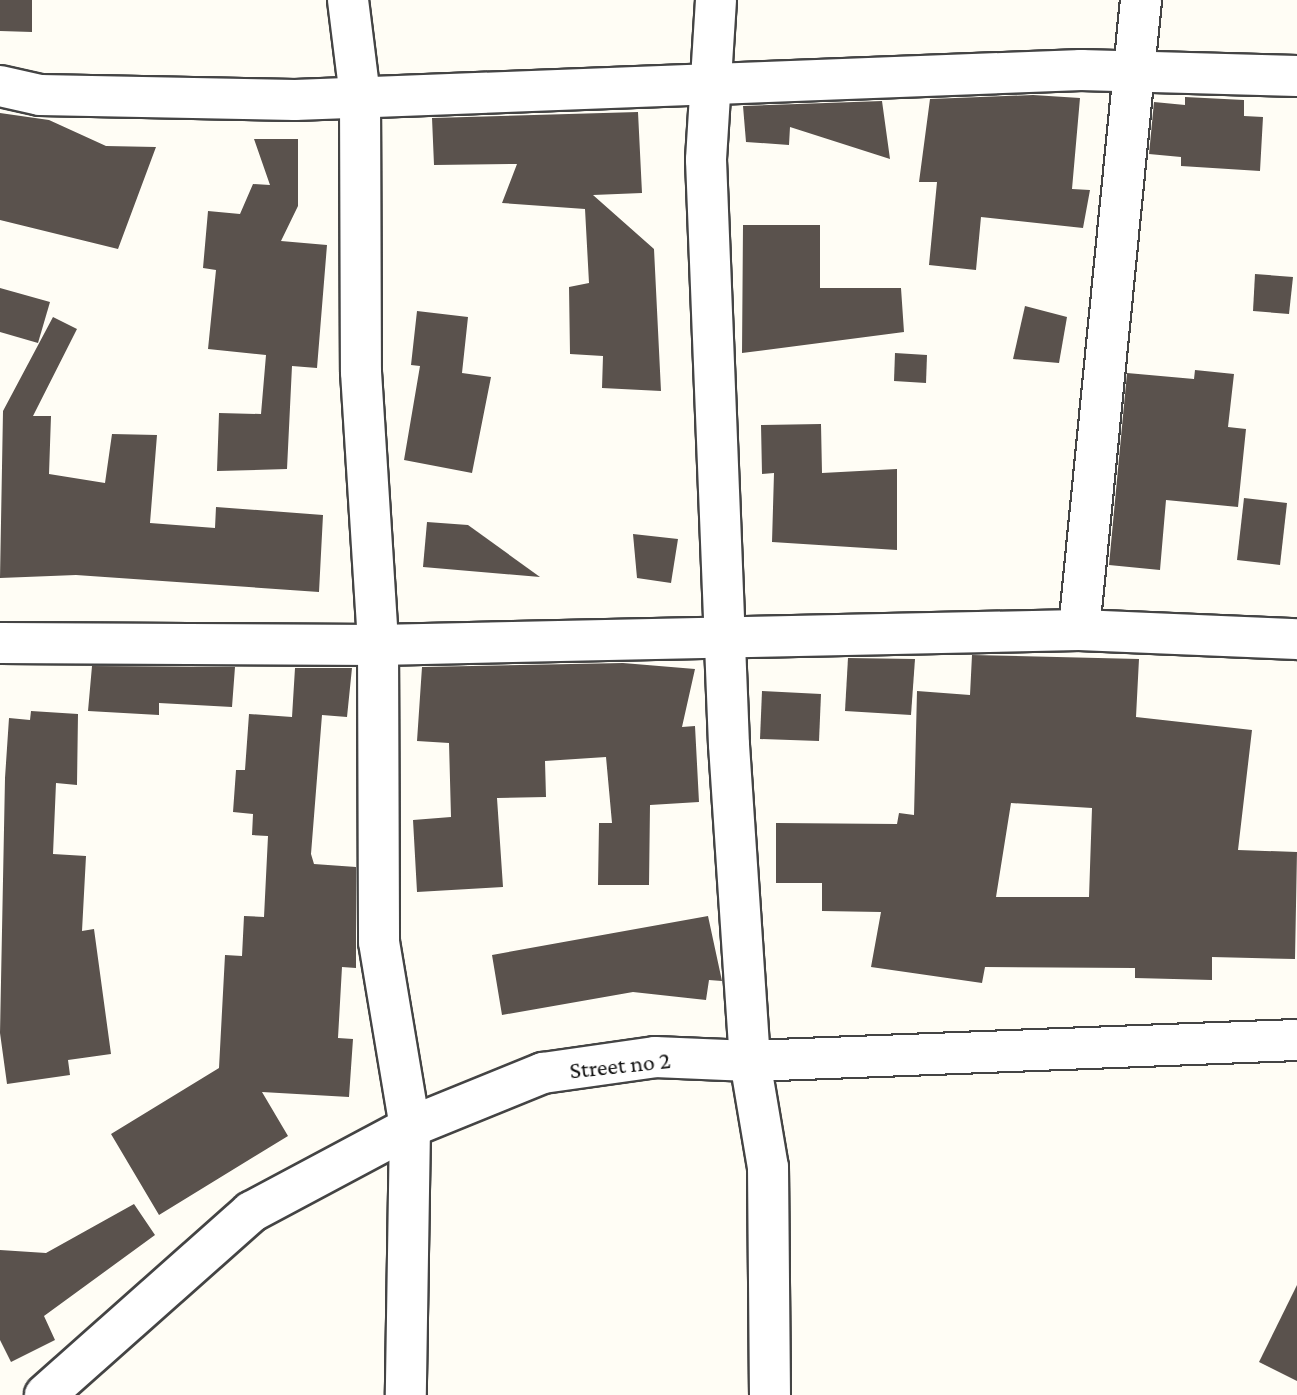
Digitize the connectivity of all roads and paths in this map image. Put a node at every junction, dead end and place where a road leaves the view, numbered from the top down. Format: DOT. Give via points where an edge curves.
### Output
graph roads {
  1 [pos="348,0"];
  2 [pos="716,0"];
  3 [pos="1141,0"];
  4 [pos="1133,70"];
  5 [pos="1297,76"];
  6 [pos="711,85"];
  7 [pos="0,86"];
  8 [pos="360,97"];
  9 [pos="1079,630"];
  10 [pos="726,639"];
  11 [pos="1297,639"];
  12 [pos="0,643"];
  13 [pos="378,645"];
  14 [pos="1297,1040"];
  15 [pos="750,1061"];
  16 [pos="410,1127"];
  17 [pos="45,1395"];
  18 [pos="406,1395"];
  19 [pos="770,1395"];
  1 -- 8 [label="street"];
  2 -- 6 [label="street"];
  3 -- 4 [label="street"];
  4 -- 5 [label="street"];
  4 -- 6 [label="street"];
  4 -- 9 [label="street"];
  6 -- 8 [label="street"];
  6 -- 10 [label="street" via="706,160"];
  7 -- 8 [label="street" via="40,95"];
  8 -- 13 [label="street" via="361,372"];
  9 -- 10 [label="street"];
  9 -- 11 [label="street"];
  10 -- 13 [label="street"];
  10 -- 15 [label="street"];
  12 -- 13 [label="street"];
  13 -- 16 [label="street" via="379,942"];
  14 -- 15 [label="street, Street no 2"];
  15 -- 16 [label="street, Street no 2" via="655,1057 543,1073"];
  15 -- 19 [label="street" via="768,1167"];
  16 -- 17 [label="street, Street no 2" via="251,1212"];
  16 -- 18 [label="street"];
}
